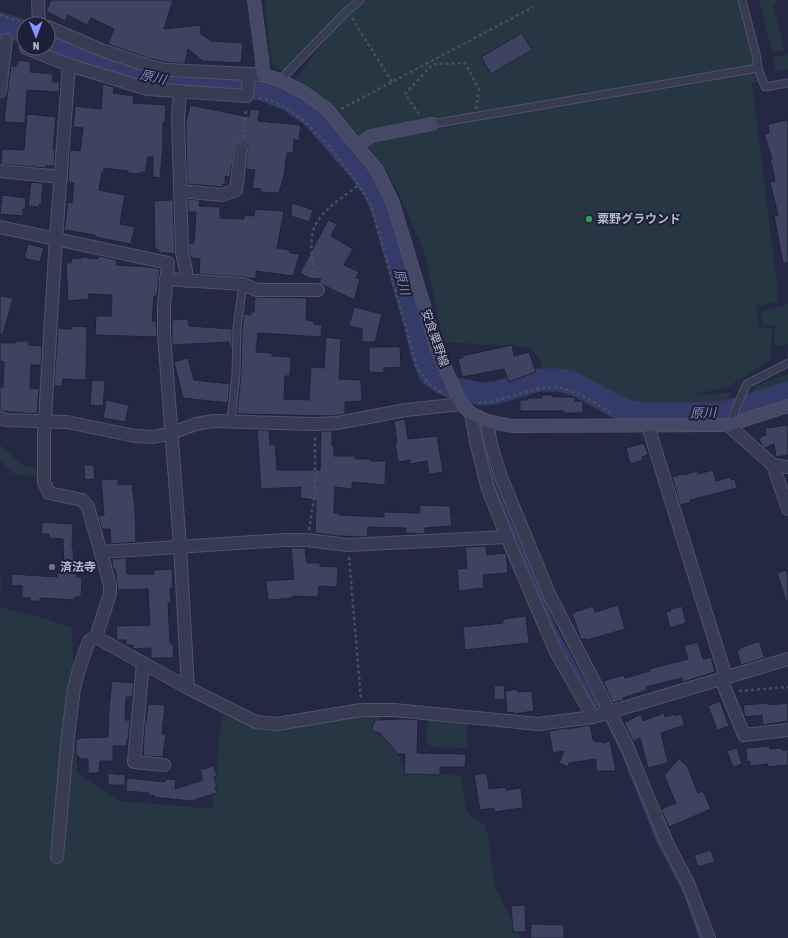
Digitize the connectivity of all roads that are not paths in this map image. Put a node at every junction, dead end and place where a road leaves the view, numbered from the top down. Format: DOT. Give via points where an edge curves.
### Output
graph roads {
  1 [pos="38,0"];
  2 [pos="254,0"];
  3 [pos="360,0"];
  4 [pos="742,0"];
  5 [pos="39,16"];
  6 [pos="56,31"];
  7 [pos="3,39"];
  8 [pos="16,44"];
  9 [pos="47,56"];
  10 [pos="69,65"];
  11 [pos="758,68"];
  12 [pos="262,75"];
  13 [pos="248,76"];
  14 [pos="280,80"];
  15 [pos="788,83"];
  16 [pos="0,91"];
  17 [pos="180,92"];
  18 [pos="429,124"];
  19 [pos="358,146"];
  20 [pos="241,149"];
  21 [pos="0,171"];
  22 [pos="61,177"];
  23 [pos="181,191"];
  24 [pos="0,227"];
  25 [pos="56,238"];
  26 [pos="166,279"];
  27 [pos="186,280"];
  28 [pos="243,284"];
  29 [pos="318,290"];
  30 [pos="788,363"];
  31 [pos="459,400"];
  32 [pos="788,406"];
  33 [pos="471,414"];
  34 [pos="0,418"];
  35 [pos="46,421"];
  36 [pos="231,421"];
  37 [pos="487,421"];
  38 [pos="732,421"];
  39 [pos="648,426"];
  40 [pos="172,433"];
  41 [pos="773,465"];
  42 [pos="788,468"];
  43 [pos="788,509"];
  44 [pos="507,537"];
  45 [pos="180,546"];
  46 [pos="102,552"];
  47 [pos="96,637"];
  48 [pos="788,659"];
  49 [pos="143,663"];
  50 [pos="724,678"];
  51 [pos="188,688"];
  52 [pos="609,712"];
  53 [pos="593,717"];
  54 [pos="788,730"];
  55 [pos="164,765"];
  56 [pos="57,857"];
  57 [pos="709,938"];
  1 -- 5 [label="street"];
  2 -- 12 [label="main road"];
  3 -- 14 [label="lane"];
  4 -- 11 [label="lane"];
  6 -- 13 [label="street" via="149,66 168,70"];
  7 -- 8 [label="street"];
  7 -- 16 [label="street"];
  9 -- 10 [label="street"];
  10 -- 17 [label="street" via="148,89"];
  10 -- 22 [label="street"];
  11 -- 15 [label="lane" via="765,88"];
  11 -- 18 [label="lane"];
  12 -- 13 [label="street"];
  12 -- 14 [label="main road, 安食粟野線"];
  13 -- 17 [label="street" via="247,94"];
  14 -- 19 [label="main road, 安食粟野線" via="327,109"];
  17 -- 23 [label="street" via="178,118"];
  18 -- 19 [label="main road" via="371,136"];
  19 -- 31 [label="main road, 安食粟野線" via="377,170 394,202 437,349"];
  20 -- 23 [label="street" via="236,190 222,195"];
  21 -- 22 [label="street"];
  22 -- 25 [label="street"];
  23 -- 27 [label="street" via="182,252"];
  24 -- 25 [label="street"];
  25 -- 26 [label="street" via="168,263"];
  25 -- 35 [label="street"];
  26 -- 27 [label="street"];
  26 -- 40 [label="street" via="164,334"];
  27 -- 28 [label="street"];
  28 -- 29 [label="street" via="257,290"];
  28 -- 36 [label="lane" via="237,327"];
  30 -- 38 [label="lane" via="747,384"];
  31 -- 33 [label="main road, 安食粟野線"];
  31 -- 36 [label="street" via="442,406 337,423"];
  32 -- 38 [label="main road, 安食粟野線"];
  33 -- 37 [label="main road, 安食粟野線"];
  33 -- 44 [label="street" via="488,489"];
  34 -- 35 [label="street"];
  35 -- 40 [label="street" via="67,422 141,436 154,437"];
  35 -- 46 [label="street" via="44,482 49,493 82,500 88,507"];
  36 -- 40 [label="street" via="196,424"];
  37 -- 39 [label="main road, 安食粟野線" via="512,426"];
  37 -- 52 [label="street" via="490,445 501,477 549,594"];
  38 -- 39 [label="main road, 安食粟野線"];
  38 -- 41 [label="street"];
  39 -- 50 [label="street"];
  40 -- 45 [label="street"];
  41 -- 42 [label="street"];
  41 -- 43 [label="street"];
  44 -- 45 [label="street" via="348,544 283,540"];
  44 -- 53 [label="street" via="555,650"];
  45 -- 46 [label="street"];
  45 -- 51 [label="street"];
  46 -- 47 [label="street" via="110,594"];
  47 -- 49 [label="street"];
  47 -- 56 [label="street" via="89,641 74,688"];
  48 -- 50 [label="street"];
  49 -- 51 [label="street"];
  49 -- 55 [label="street" via="134,762"];
  50 -- 52 [label="street"];
  50 -- 54 [label="street" via="726,692 744,735"];
  51 -- 53 [label="street" via="256,722 277,724 361,710 394,710 538,724"];
  52 -- 53 [label="street"];
  52 -- 57 [label="street" via="626,744 667,843 688,883"];
}
